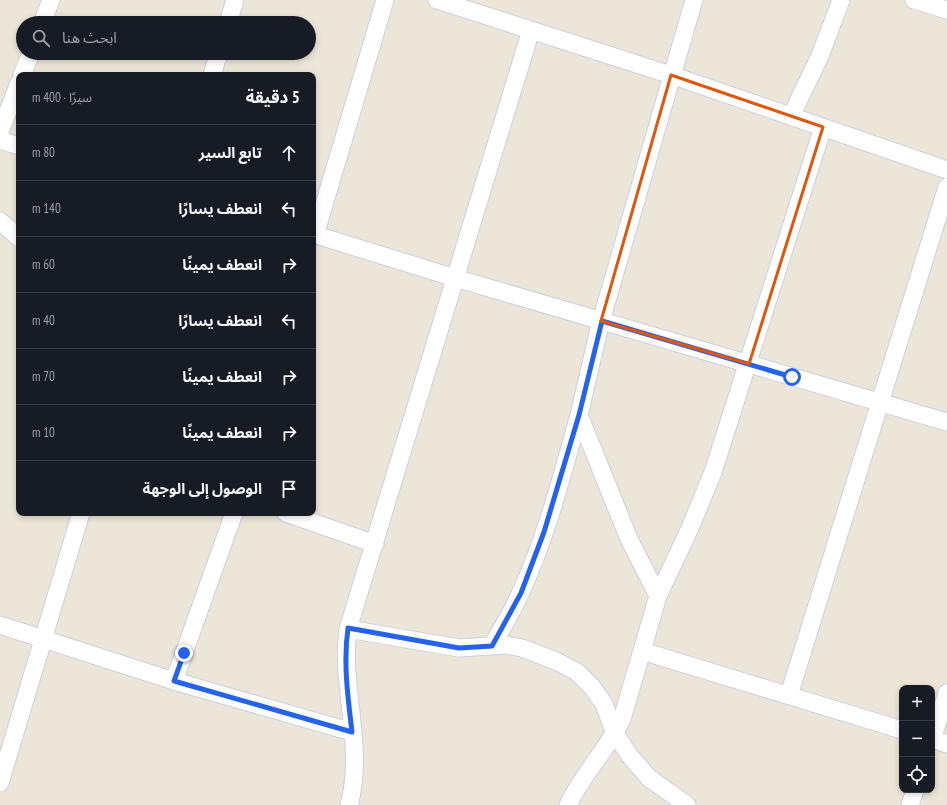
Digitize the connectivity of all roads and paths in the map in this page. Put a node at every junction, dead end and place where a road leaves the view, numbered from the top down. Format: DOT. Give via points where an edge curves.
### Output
graph roads {
  1 [pos="51,0"];
  2 [pos="235,0"];
  3 [pos="385,0"];
  4 [pos="437,0"];
  5 [pos="694,0"];
  6 [pos="841,0"];
  7 [pos="914,0"];
  8 [pos="947,10"];
  9 [pos="45,16"];
  10 [pos="230,16"];
  11 [pos="531,30"];
  12 [pos="28,60"];
  13 [pos="217,60"];
  14 [pos="23,72"];
  15 [pos="213,72"];
  16 [pos="671,75"];
  17 [pos="16,91"];
  18 [pos="791,116"];
  19 [pos="823,127"];
  20 [pos="0,132"];
  21 [pos="0,140"];
  22 [pos="16,145"];
  23 [pos="947,170"];
  24 [pos="947,187"];
  25 [pos="0,221"];
  26 [pos="316,228"];
  27 [pos="16,235"];
  28 [pos="316,236"];
  29 [pos="455,278"];
  30 [pos="602,321"];
  31 [pos="749,364"];
  32 [pos="880,402"];
  33 [pos="579,415"];
  34 [pos="947,422"];
  35 [pos="80,516"];
  36 [pos="233,516"];
  37 [pos="295,516"];
  38 [pos="374,544"];
  39 [pos="658,596"];
  40 [pos="0,625"];
  41 [pos="348,628"];
  42 [pos="44,638"];
  43 [pos="492,646"];
  44 [pos="642,651"];
  45 [pos="174,681"];
  46 [pos="947,693"];
  47 [pos="789,695"];
  48 [pos="899,729"];
  49 [pos="935,730"];
  50 [pos="352,732"];
  51 [pos="615,734"];
  52 [pos="935,740"];
  53 [pos="947,744"];
  54 [pos="0,783"];
  55 [pos="914,793"];
  56 [pos="349,805"];
  57 [pos="568,805"];
  58 [pos="687,805"];
  59 [pos="910,805"];
  1 -- 9 [label="street"];
  2 -- 10 [label="street"];
  3 -- 26 [label="street"];
  4 -- 11 [label="street"];
  5 -- 16 [label="street"];
  6 -- 18 [label="street" via="820,56"];
  7 -- 8 [label="street"];
  11 -- 16 [label="street"];
  11 -- 29 [label="street"];
  12 -- 14 [label="street"];
  13 -- 15 [label="street"];
  16 -- 18 [label="street"];
  16 -- 30 [label="street"];
  17 -- 20 [label="street"];
  18 -- 19 [label="street"];
  19 -- 23 [label="street"];
  19 -- 31 [label="street"];
  21 -- 22 [label="street"];
  24 -- 32 [label="street"];
  25 -- 27 [label="street"];
  28 -- 29 [label="street"];
  29 -- 30 [label="street"];
  29 -- 38 [label="street"];
  30 -- 31 [label="street"];
  30 -- 33 [label="street"];
  31 -- 32 [label="street"];
  31 -- 39 [label="street" via="703,497"];
  32 -- 34 [label="street"];
  32 -- 47 [label="street"];
  33 -- 39 [label="street" via="629,539"];
  33 -- 43 [label="street" via="534,561 521,593"];
  35 -- 42 [label="street"];
  36 -- 45 [label="street"];
  37 -- 38 [label="street"];
  38 -- 41 [label="street"];
  39 -- 44 [label="street"];
  40 -- 42 [label="street"];
  41 -- 43 [label="street" via="459,648"];
  41 -- 50 [label="street" via="345,649"];
  42 -- 45 [label="street"];
  42 -- 54 [label="street"];
  43 -- 51 [label="street" via="522,648 577,672 604,704"];
  44 -- 47 [label="street"];
  44 -- 51 [label="street"];
  45 -- 50 [label="street"];
  46 -- 49 [label="street"];
  47 -- 48 [label="street"];
  50 -- 56 [label="street" via="354,774"];
  51 -- 57 [label="street" via="574,791"];
  51 -- 58 [label="street" via="649,778"];
  52 -- 53 [label="street"];
  55 -- 59 [label="street"];
}
